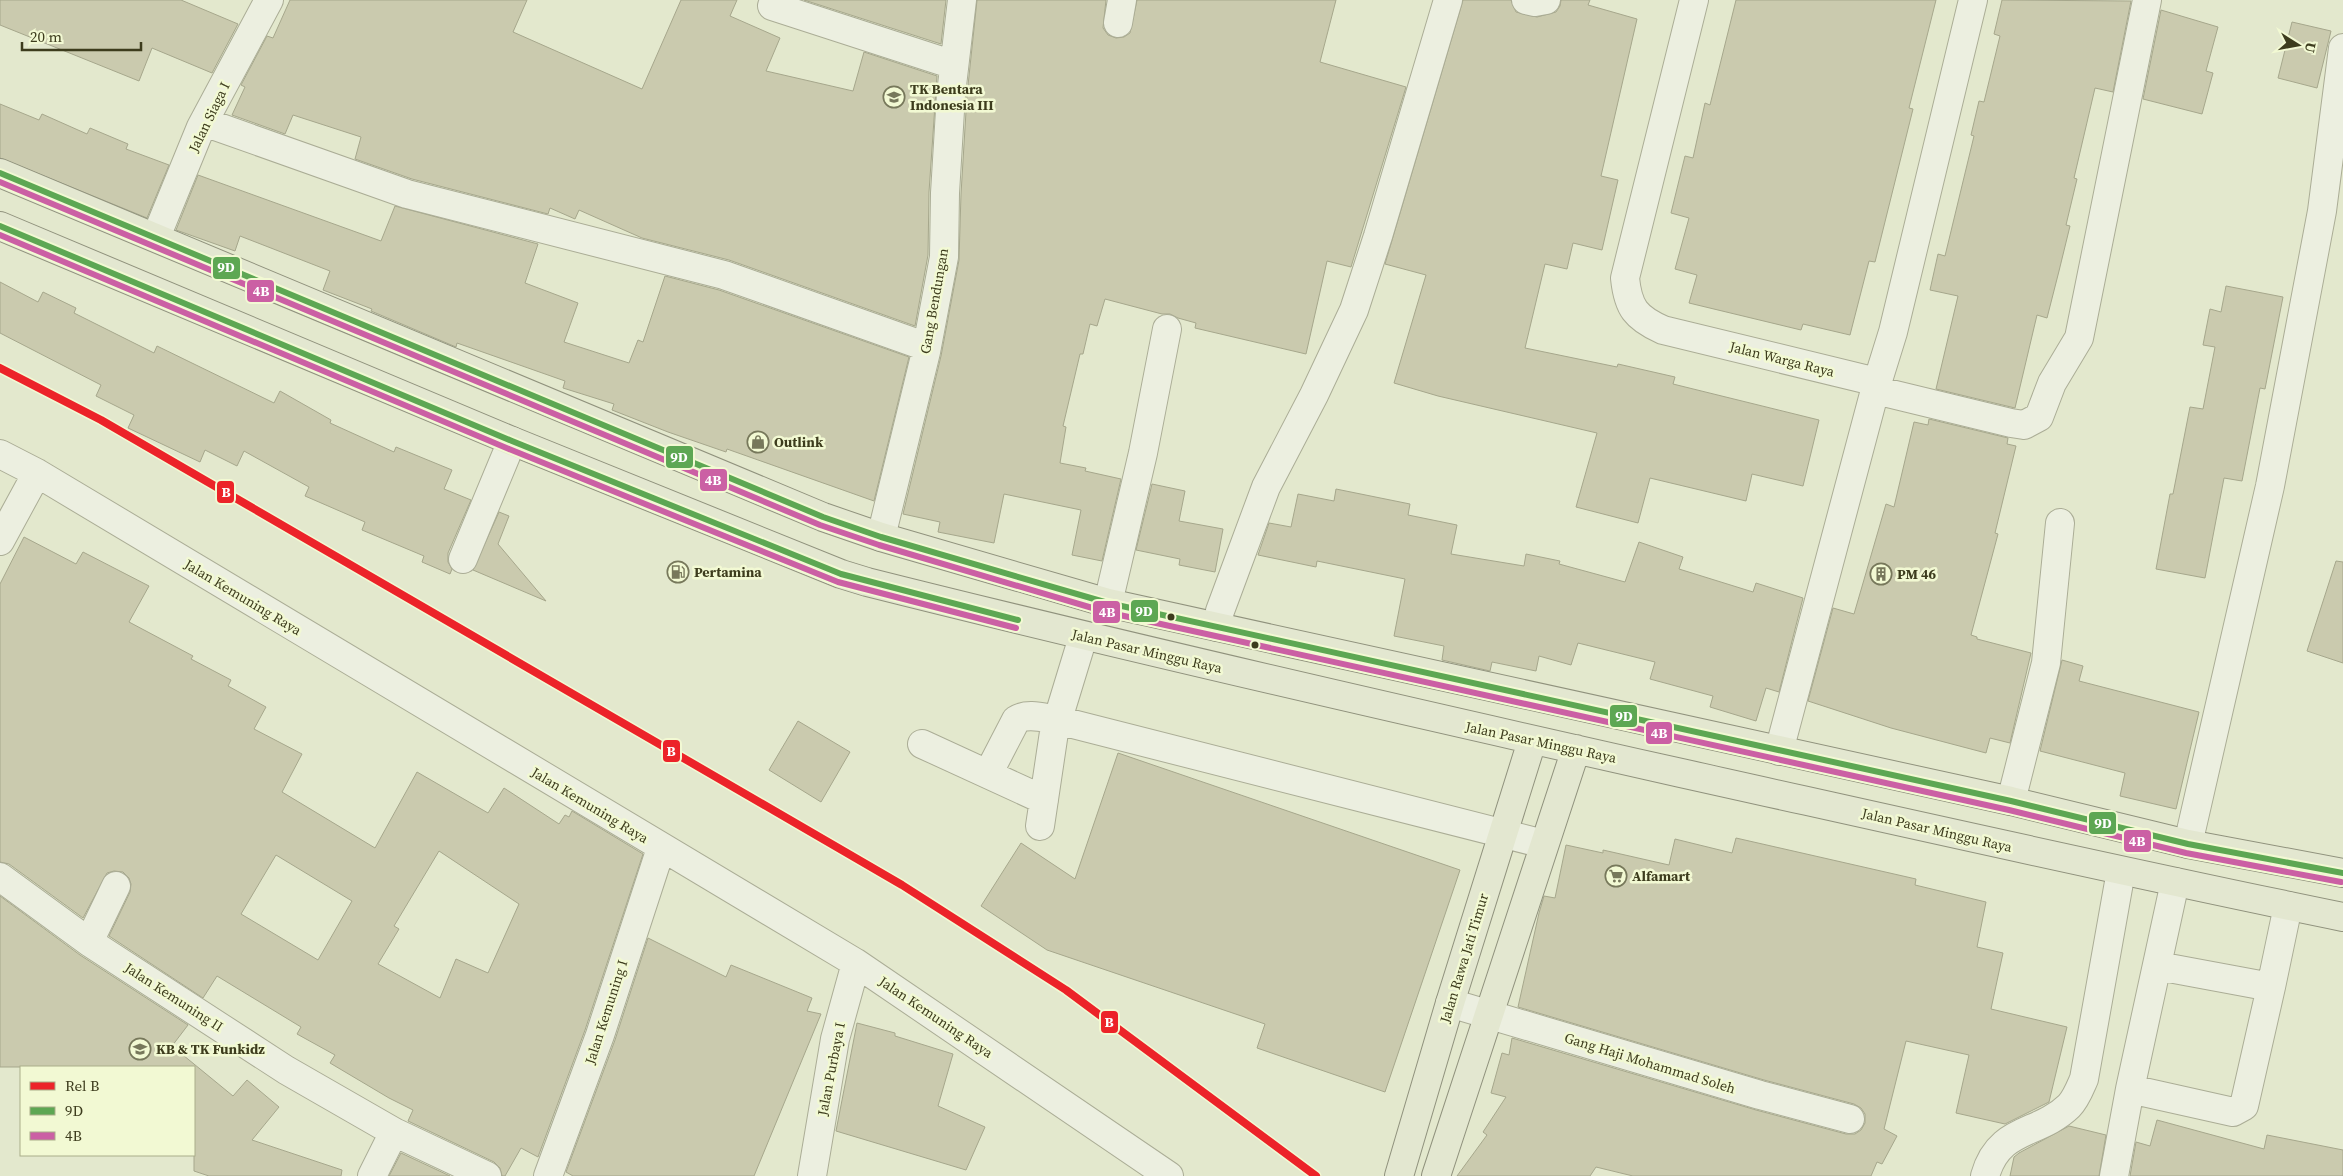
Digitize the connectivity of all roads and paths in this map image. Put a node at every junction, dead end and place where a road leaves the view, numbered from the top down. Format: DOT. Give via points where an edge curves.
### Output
graph roads {
  1 [pos="269,0"];
  2 [pos="962,0"];
  3 [pos="1448,0"];
  4 [pos="1526,0"];
  5 [pos="1546,0"];
  6 [pos="1694,0"];
  7 [pos="1973,0"];
  8 [pos="2147,0"];
  9 [pos="772,6"];
  10 [pos="2343,48"];
  11 [pos="954,65"];
  12 [pos="202,125"];
  13 [pos="0,173"];
  14 [pos="0,226"];
  15 [pos="156,237"];
  16 [pos="1167,328"];
  17 [pos="926,349"];
  18 [pos="1876,386"];
  19 [pos="512,441"];
  20 [pos="0,454"];
  21 [pos="37,473"];
  22 [pos="2060,524"];
  23 [pos="881,537"];
  24 [pos="0,541"];
  25 [pos="463,559"];
  26 [pos="1108,603"];
  27 [pos="1217,627"];
  28 [pos="1083,637"];
  29 [pos="1058,720"];
  30 [pos="1532,740"];
  31 [pos="922,744"];
  32 [pos="1576,749"];
  33 [pos="1779,751"];
  34 [pos="988,774"];
  35 [pos="2011,800"];
  36 [pos="1502,834"];
  37 [pos="1544,844"];
  38 [pos="2188,844"];
  39 [pos="661,848"];
  40 [pos="2121,871"];
  41 [pos="2343,873"];
  42 [pos="0,877"];
  43 [pos="2175,882"];
  44 [pos="116,886"];
  45 [pos="2288,906"];
  46 [pos="2343,917"];
  47 [pos="89,942"];
  48 [pos="856,963"];
  49 [pos="2158,966"];
  50 [pos="2271,987"];
  51 [pos="1450,1003"];
  52 [pos="1488,1015"];
  53 [pos="2130,1090"];
  54 [pos="1850,1119"];
  55 [pos="394,1132"];
  56 [pos="372,1176"];
  57 [pos="487,1176"];
  58 [pos="548,1176"];
  59 [pos="812,1176"];
  60 [pos="1169,1176"];
  61 [pos="1399,1176"];
  62 [pos="1436,1176"];
  63 [pos="1985,1176"];
  64 [pos="2114,1176"];
  1 -- 12 [label="street, Jalan Siaga I"];
  2 -- 11 [label="street, Gang Bendungan"];
  3 -- 27 [label="street" via="1354,310 1270,479 1220,611"];
  4 -- 5 [label="street"];
  6 -- 18 [label="street, Jalan Warga Raya" via="1625,278 1634,311 1643,321 1662,330"];
  7 -- 18 [label="street" via="1893,332"];
  8 -- 18 [label="street, Jalan Warga Raya" via="2078,338 2052,383 2039,417 2024,425 2011,423"];
  9 -- 11 [label="street"];
  10 -- 38 [label="street" via="2322,211 2270,486"];
  11 -- 17 [label="street, Gang Bendungan" via="944,257"];
  12 -- 15 [label="street, Jalan Siaga I"];
  12 -- 17 [label="street" via="407,194 724,275"];
  13 -- 15 [label="main road"];
  14 -- 19 [label="main road, Jalan Pasar Minggu Raya"];
  15 -- 23 [label="main road" via="823,517"];
  16 -- 26 [label="street" via="1143,453"];
  17 -- 23 [label="street, Gang Bendungan"];
  18 -- 33 [label="street"];
  19 -- 25 [label="street"];
  19 -- 28 [label="main road, Jalan Pasar Minggu Raya" via="841,574"];
  20 -- 21 [label="street, Jalan Kemuning Raya"];
  21 -- 24 [label="street"];
  21 -- 39 [label="street, Jalan Kemuning Raya"];
  22 -- 35 [label="street" via="2046,663"];
  23 -- 26 [label="main road"];
  26 -- 27 [label="main road"];
  27 -- 33 [label="main road"];
  28 -- 29 [label="street"];
  28 -- 30 [label="main road, Jalan Pasar Minggu Raya"];
  29 -- 34 [label="street" via="1022,716 1016,720"];
  29 -- 34 [label="street" via="1042,813"];
  29 -- 36 [label="street"];
  30 -- 32 [label="main road, Jalan Pasar Minggu Raya"];
  30 -- 36 [label="main road, Jalan Rawa Jati Timur"];
  31 -- 34 [label="street"];
  32 -- 37 [label="main road"];
  32 -- 40 [label="main road, Jalan Pasar Minggu Raya"];
  33 -- 35 [label="main road"];
  35 -- 38 [label="main road"];
  36 -- 37 [label="street"];
  36 -- 51 [label="main road, Jalan Rawa Jati Timur"];
  37 -- 52 [label="main road"];
  38 -- 41 [label="main road"];
  39 -- 48 [label="street, Jalan Kemuning Raya"];
  39 -- 58 [label="street, Jalan Kemuning I" via="600,1034"];
  40 -- 43 [label="main road, Jalan Pasar Minggu Raya"];
  40 -- 63 [label="street" via="2081,1087 2069,1106 2001,1146 1989,1162"];
  42 -- 47 [label="street, Jalan Kemuning II"];
  43 -- 45 [label="main road, Jalan Pasar Minggu Raya"];
  43 -- 49 [label="street"];
  44 -- 47 [label="street"];
  45 -- 46 [label="main road, Jalan Pasar Minggu Raya"];
  45 -- 50 [label="street"];
  47 -- 55 [label="street, Jalan Kemuning II" via="286,1070"];
  48 -- 59 [label="street, Jalan Purbaya I" via="835,1039"];
  48 -- 60 [label="street, Jalan Kemuning Raya"];
  49 -- 50 [label="street"];
  49 -- 53 [label="street"];
  50 -- 53 [label="street" via="2244,1106 2233,1112"];
  51 -- 52 [label="street, Gang Haji Mohammad Soleh"];
  51 -- 61 [label="main road, Jalan Rawa Jati Timur"];
  52 -- 54 [label="street, Gang Haji Mohammad Soleh" via="1760,1096"];
  52 -- 62 [label="main road"];
  53 -- 64 [label="street"];
  55 -- 56 [label="street"];
  55 -- 57 [label="street, Jalan Kemuning II"];
}
